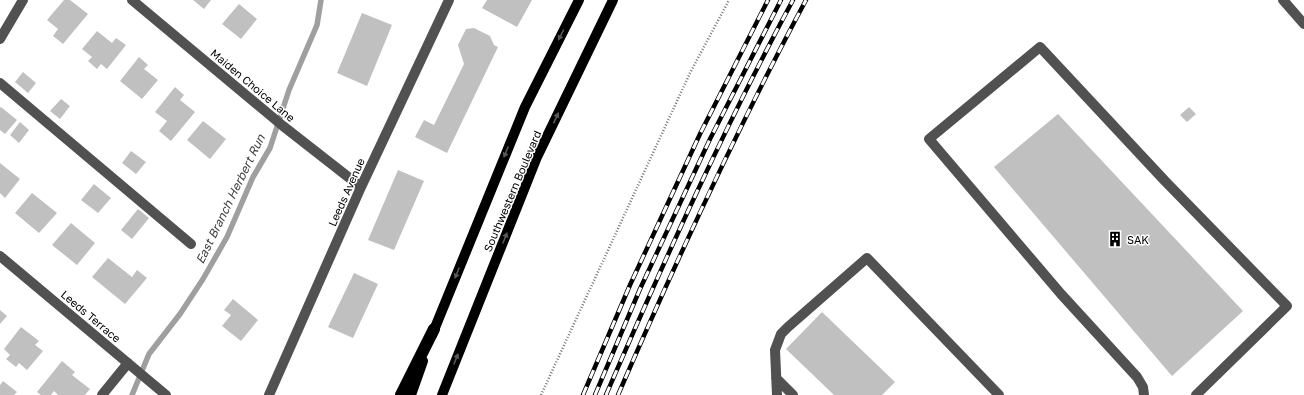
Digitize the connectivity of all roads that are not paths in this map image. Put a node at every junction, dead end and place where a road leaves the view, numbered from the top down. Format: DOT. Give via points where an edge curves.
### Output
graph roads {
  1 [pos="23,0"];
  2 [pos="132,0"];
  3 [pos="449,0"];
  4 [pos="579,0"];
  5 [pos="613,0"];
  6 [pos="1283,0"];
  7 [pos="1304,24"];
  8 [pos="0,39"];
  9 [pos="0,83"];
  10 [pos="361,187"];
  11 [pos="191,244"];
  12 [pos="0,256"];
  13 [pos="434,329"];
  14 [pos="132,366"];
  15 [pos="776,378"];
  16 [pos="102,395"];
  17 [pos="166,395"];
  18 [pos="270,395"];
  19 [pos="401,395"];
  20 [pos="411,395"];
  21 [pos="442,395"];
  22 [pos="777,395"];
  23 [pos="793,395"];
  24 [pos="999,395"];
  25 [pos="1144,395"];
  26 [pos="1196,395"];
  1 -- 8 [label="street"];
  2 -- 10 [label="street, Maiden Choice Lane" via="283,126"];
  3 -- 10 [label="street, Leeds Avenue"];
  4 -- 13 [label="main road, Southwestern Boulevard, one-way" via="525,107"];
  21 -- 5 [label="main road, Southwestern Boulevard, one-way" via="537,157"];
  6 -- 7 [label="street"];
  9 -- 11 [label="street"];
  10 -- 18 [label="street, Leeds Avenue"];
  12 -- 14 [label="street, Leeds Terrace"];
  13 -- 19 [label="highway"];
  13 -- 20 [label="main road, Southwestern Boulevard"];
  14 -- 16 [label="street"];
  14 -- 17 [label="street, Leeds Terrace"];
  15 -- 22 [label="street"];
  15 -- 23 [label="street"];
  15 -- 24 [label="street" via="775,350 781,334 867,258"];
  25 -- 26 [label="street" via="1137,377 1061,294 929,139 1040,47 1165,181 1287,306"];
}
